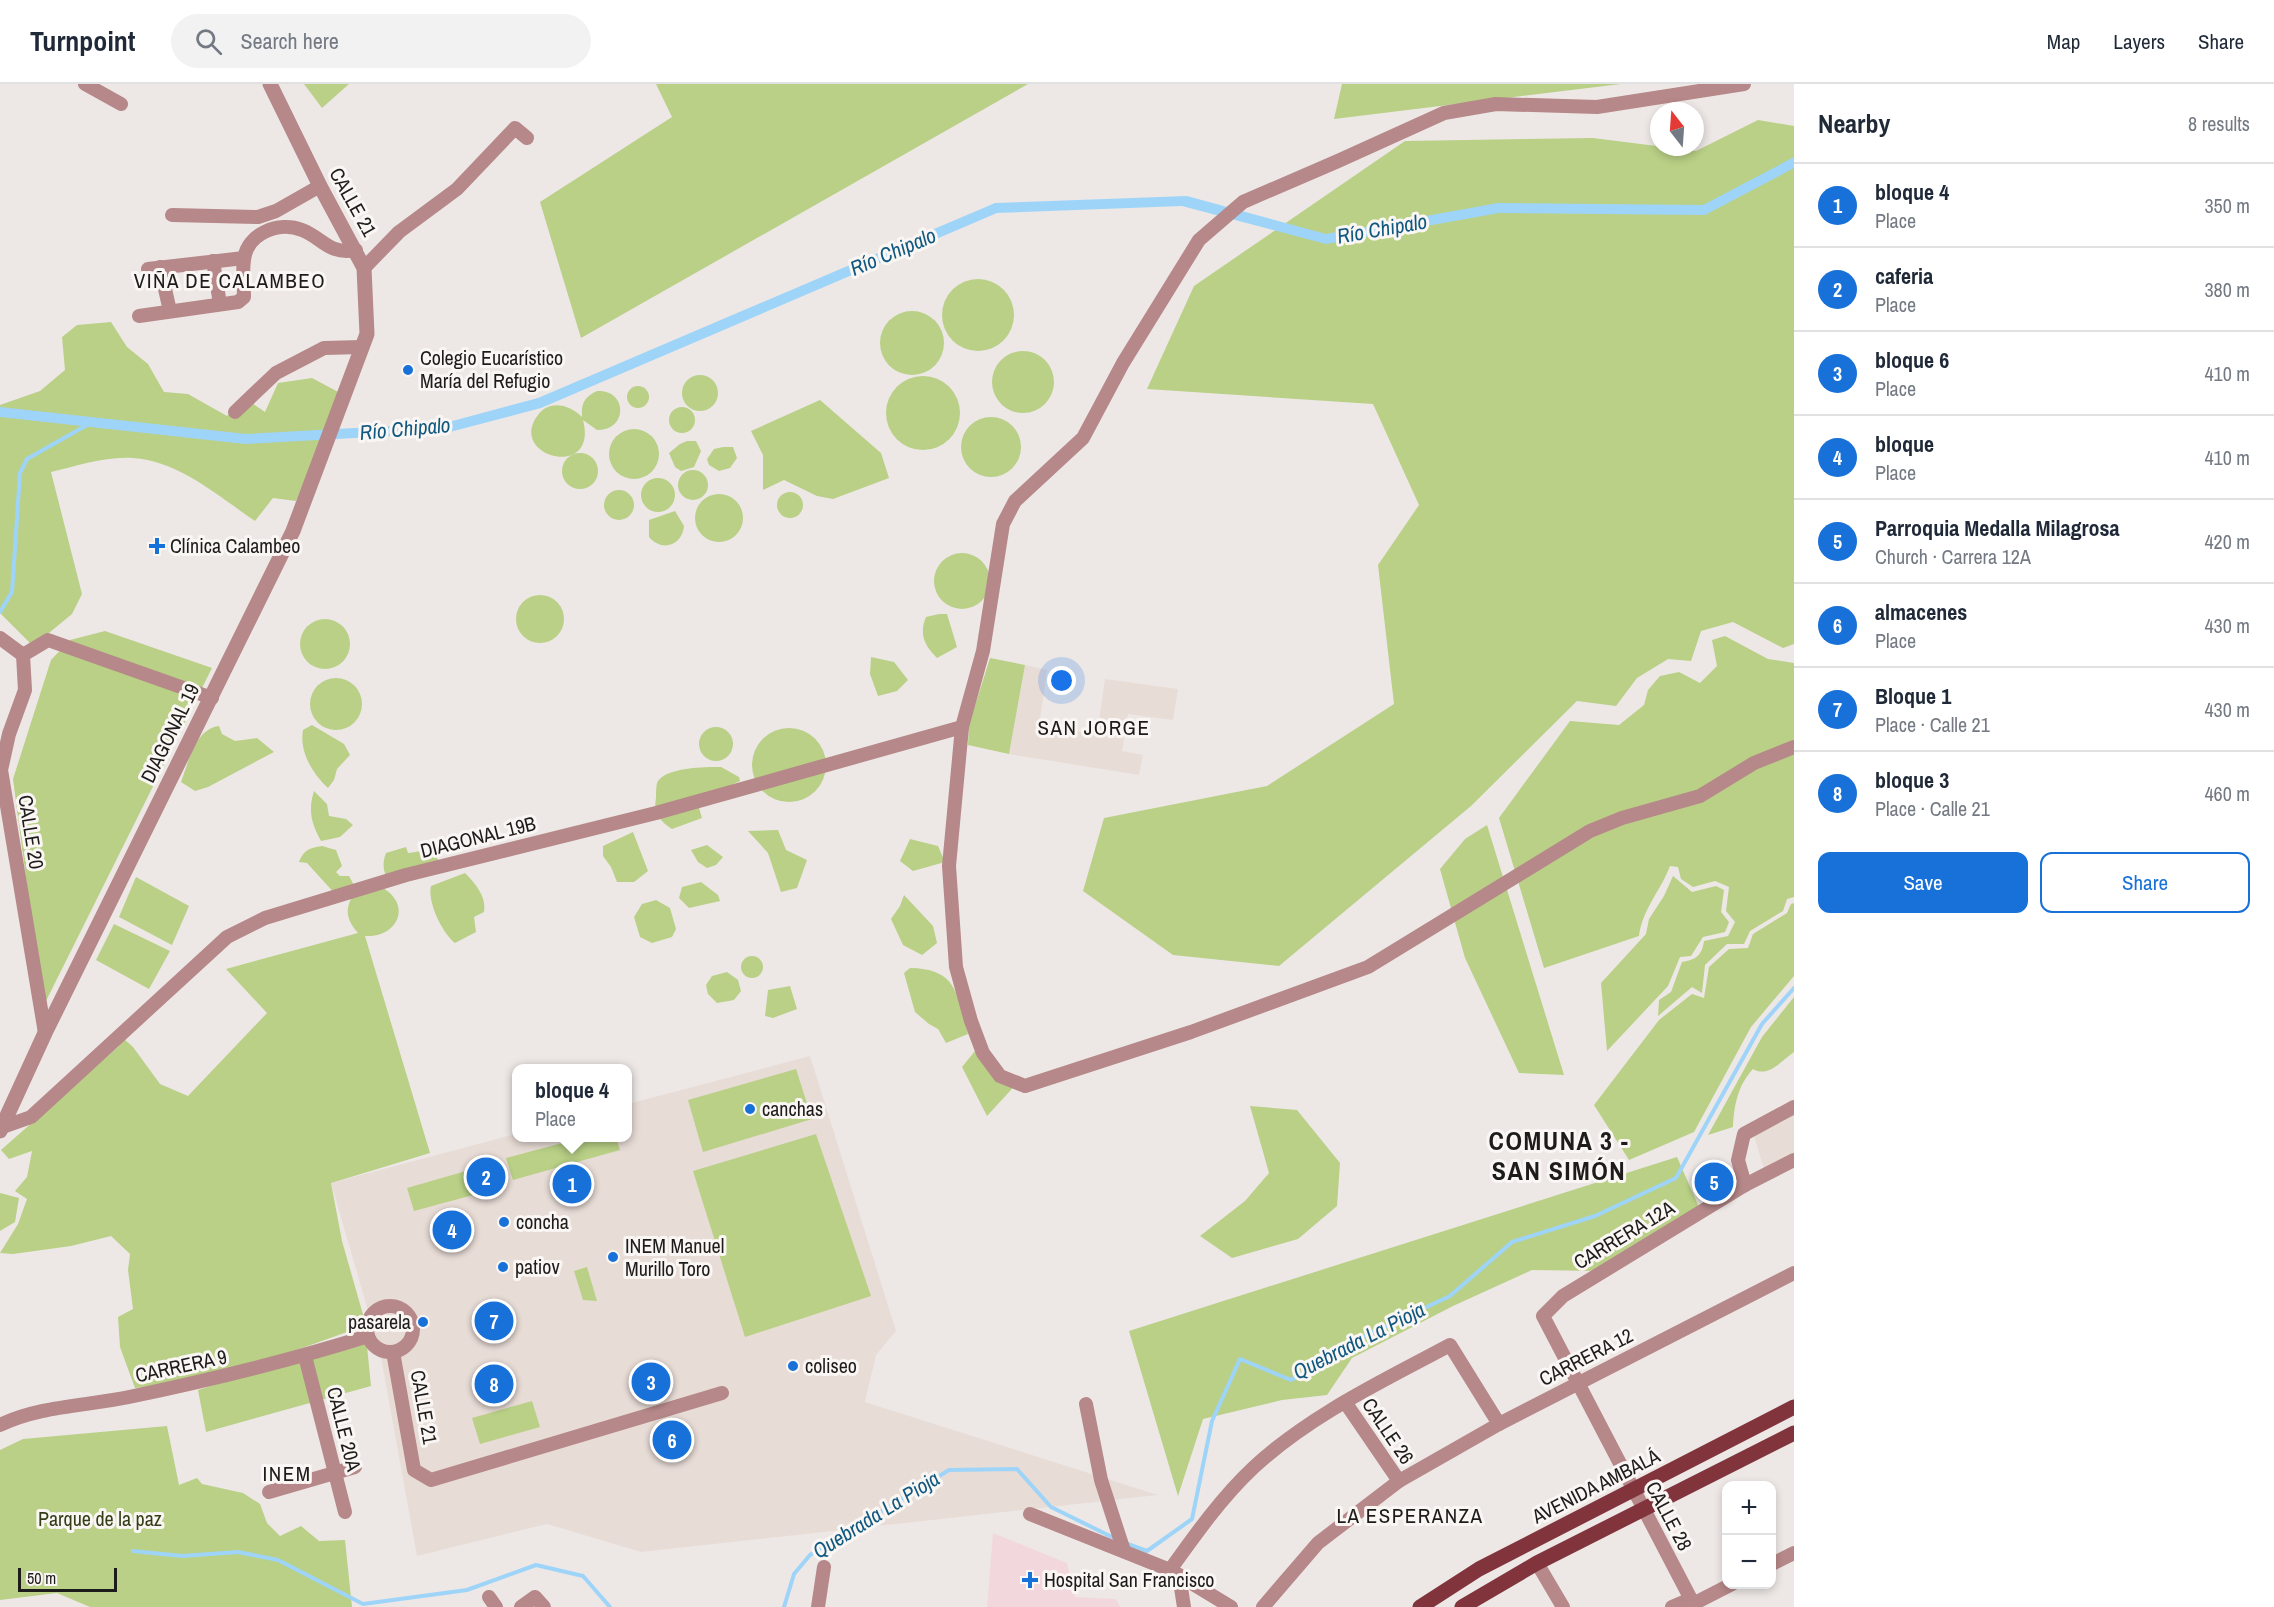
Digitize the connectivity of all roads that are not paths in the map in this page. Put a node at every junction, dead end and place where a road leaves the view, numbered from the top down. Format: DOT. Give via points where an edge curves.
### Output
graph roads {
  1 [pos="85,84"];
  2 [pos="270,84"];
  3 [pos="1743,84"];
  4 [pos="121,104"];
  5 [pos="527,138"];
  6 [pos="320,186"];
  7 [pos="172,215"];
  8 [pos="356,250"];
  9 [pos="244,258"];
  10 [pos="213,261"];
  11 [pos="364,268"];
  12 [pos="220,304"];
  13 [pos="170,311"];
  14 [pos="139,316"];
  15 [pos="362,347"];
  16 [pos="235,412"];
  17 [pos="0,638"];
  18 [pos="23,655"];
  19 [pos="212,698"];
  20 [pos="962,727"];
  21 [pos="4,737"];
  22 [pos="1794,747"];
  23 [pos="45,1033"];
  24 [pos="1794,1107"];
  25 [pos="0,1129"];
  26 [pos="1794,1160"];
  27 [pos="1744,1185"];
  28 [pos="1794,1273"];
  29 [pos="1544,1316"];
  30 [pos="368,1336"];
  31 [pos="393,1352"];
  32 [pos="305,1356"];
  33 [pos="1580,1382"];
  34 [pos="722,1393"];
  35 [pos="1345,1402"];
  36 [pos="1086,1404"];
  37 [pos="1794,1407"];
  38 [pos="1499,1424"];
  39 [pos="0,1425"];
  40 [pos="1794,1433"];
  41 [pos="355,1467"];
  42 [pos="335,1473"];
  43 [pos="1399,1481"];
  44 [pos="1633,1490"];
  45 [pos="268,1492"];
  46 [pos="1644,1511"];
  47 [pos="345,1512"];
  48 [pos="1030,1514"];
  49 [pos="1124,1550"];
  50 [pos="1794,1553"];
  51 [pos="1776,1562"];
  52 [pos="1537,1563"];
  53 [pos="824,1567"];
  54 [pos="1175,1573"];
  55 [pos="1722,1589"];
  56 [pos="539,1602"];
  57 [pos="1693,1604"];
  58 [pos="521,1607"];
  59 [pos="818,1607"];
  60 [pos="1184,1607"];
  61 [pos="1231,1607"];
  62 [pos="1263,1607"];
  63 [pos="1420,1607"];
  64 [pos="1462,1607"];
  65 [pos="1563,1607"];
  66 [pos="1672,1607"];
  1 -- 4 [label="street"];
  2 -- 6 [label="street, CALLE 21"];
  3 -- 20 [label="street" via="1597,107 1496,104 1443,113 1243,201 1198,240 1123,363 1083,438 1015,501 1002,524 981,659"];
  5 -- 11 [label="street" via="515,128 457,189 399,232"];
  6 -- 7 [label="street" via="258,217"];
  6 -- 8 [label="street, CALLE 21"];
  8 -- 9 [label="street" via="329,248 303,230 275,228 255,238"];
  8 -- 11 [label="street, CALLE 21"];
  9 -- 10 [label="street"];
  9 -- 12 [label="street" via="244,297 238,302"];
  10 -- 12 [label="street"];
  10 -- 13 [label="street" via="154,268"];
  11 -- 15 [label="street, CALLE 21" via="367,334"];
  12 -- 13 [label="street"];
  13 -- 14 [label="street"];
  15 -- 16 [label="street" via="324,348 276,373"];
  15 -- 19 [label="street, DIAGONAL 19" via="298,518"];
  17 -- 18 [label="street"];
  18 -- 19 [label="street" via="48,640"];
  18 -- 21 [label="street, CALLE 20" via="25,690"];
  19 -- 23 [label="street, DIAGONAL 19"];
  20 -- 22 [label="street" via="949,866 956,967 984,1053 1000,1076 1025,1086 1191,1032 1368,967 1590,831 1700,796 1754,763"];
  20 -- 25 [label="street, DIAGONAL 19B" via="656,813 406,875 265,918 227,937 31,1117"];
  21 -- 23 [label="street, CALLE 20" via="1,770"];
  23 -- 25 [label="street, DIAGONAL 19"];
  24 -- 27 [label="street" via="1744,1134 1738,1160"];
  26 -- 27 [label="street, CARRERA 12A"];
  27 -- 29 [label="street, CARRERA 12A" via="1563,1296"];
  28 -- 33 [label="street, CARRERA 12"];
  29 -- 33 [label="street, CALLE 28"];
  30 -- 31 [label="street" via="377,1348"];
  30 -- 31 [label="street" via="368,1320 373,1314 386,1306 400,1308 411,1318 413,1333 406,1346"];
  30 -- 32 [label="street, CARRERA 9"];
  31 -- 34 [label="street, CALLE 21" via="414,1470 431,1480"];
  32 -- 39 [label="street, CARRERA 9" via="215,1379 21,1415"];
  32 -- 42 [label="street, CALLE 20A"];
  33 -- 38 [label="street, CARRERA 12"];
  33 -- 44 [label="street, CALLE 28"];
  35 -- 38 [label="street" via="1450,1345"];
  35 -- 43 [label="street, CALLE 26"];
  35 -- 54 [label="street" via="1253,1468 1209,1518"];
  36 -- 49 [label="street" via="1101,1479"];
  37 -- 44 [label="main road, AVENIDA AMBALÁ"];
  38 -- 43 [label="street, CARRERA 12"];
  40 -- 46 [label="main road"];
  41 -- 42 [label="street"];
  42 -- 45 [label="street"];
  42 -- 47 [label="street, CALLE 20A"];
  43 -- 62 [label="street, CARRERA 12" via="1318,1544"];
  44 -- 46 [label="street, CALLE 28"];
  44 -- 63 [label="main road, AVENIDA AMBALÁ" via="1479,1569"];
  46 -- 52 [label="main road"];
  46 -- 57 [label="street, CALLE 28"];
  48 -- 49 [label="street"];
  49 -- 54 [label="street"];
  50 -- 51 [label="street"];
  52 -- 64 [label="main road"];
  52 -- 65 [label="street"];
  53 -- 59 [label="street"];
  54 -- 60 [label="street"];
  54 -- 61 [label="street"];
  55 -- 57 [label="street"];
  56 -- 58 [label="street"];
  57 -- 66 [label="street"];
}
